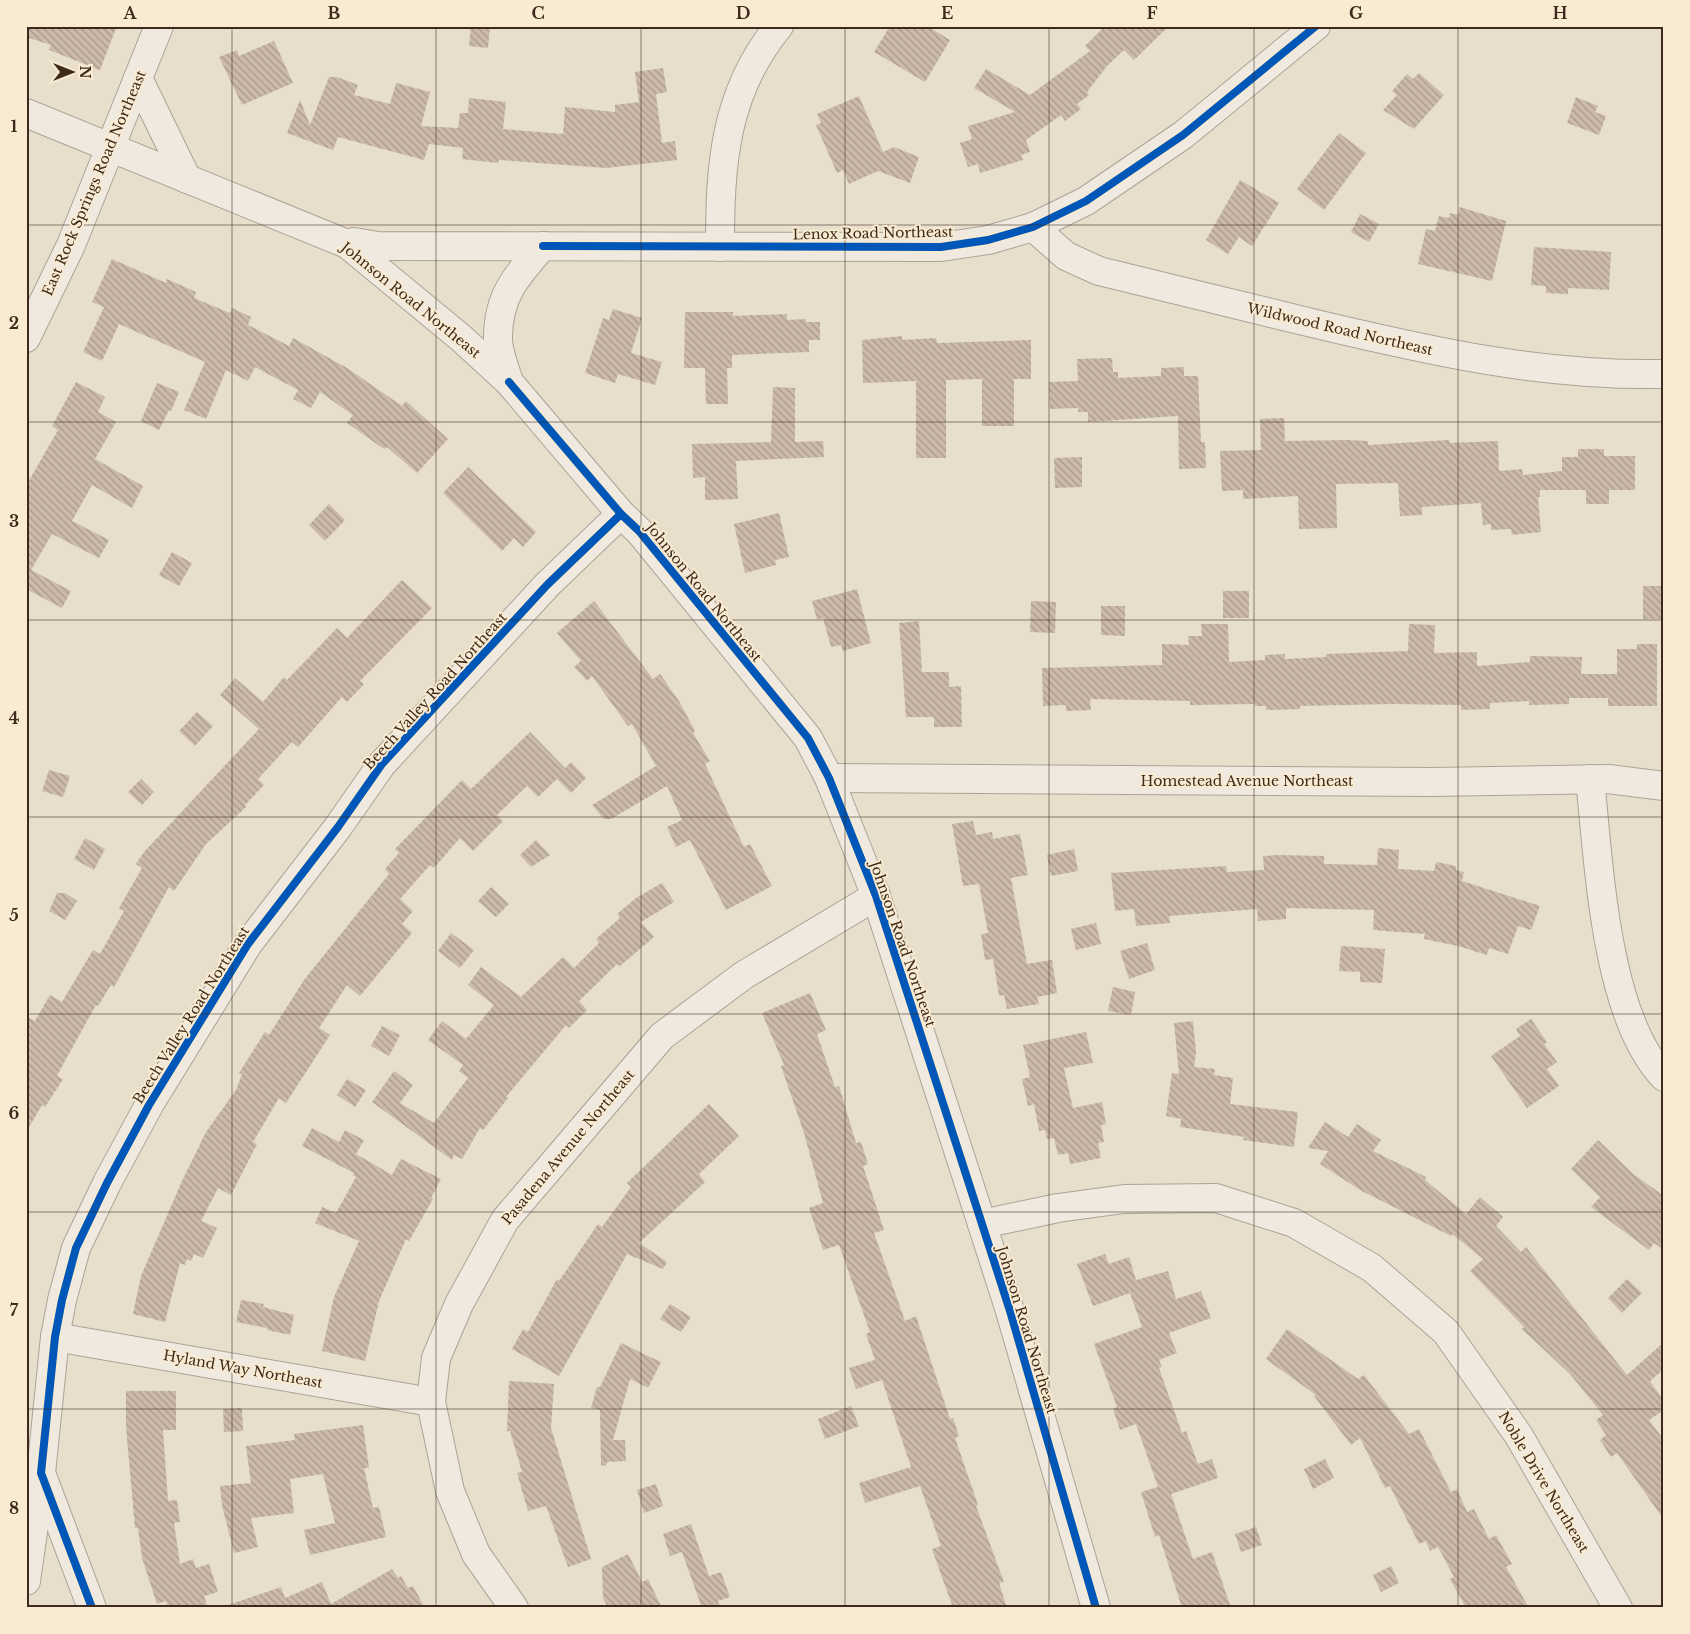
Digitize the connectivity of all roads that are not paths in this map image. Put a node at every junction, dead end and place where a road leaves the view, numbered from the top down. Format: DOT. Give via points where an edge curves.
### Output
graph roads {
  1 [pos="158,26"];
  2 [pos="779,26"];
  3 [pos="1316,26"];
  4 [pos="138,78"];
  5 [pos="26,113"];
  6 [pos="110,149"];
  7 [pos="187,179"];
  8 [pos="1033,227"];
  9 [pos="347,244"];
  10 [pos="543,246"];
  11 [pos="720,247"];
  12 [pos="26,338"];
  13 [pos="1664,374"];
  14 [pos="508,382"];
  15 [pos="621,514"];
  16 [pos="829,778"];
  17 [pos="1590,779"];
  18 [pos="1664,786"];
  19 [pos="876,896"];
  20 [pos="1664,1077"];
  21 [pos="982,1224"];
  22 [pos="55,1337"];
  23 [pos="431,1402"];
  24 [pos="41,1473"];
  25 [pos="26,1581"];
  26 [pos="92,1608"];
  27 [pos="514,1608"];
  28 [pos="1096,1608"];
  29 [pos="1618,1608"];
  1 -- 4 [label="street, East Rock Springs Road Northeast"];
  2 -- 11 [label="street" via="748,75 733,111 723,154"];
  3 -- 8 [label="street, Lenox Road Northeast" via="1183,135 1086,201"];
  4 -- 6 [label="street, East Rock Springs Road Northeast"];
  4 -- 7 [label="street"];
  5 -- 6 [label="street, Johnson Road Northeast"];
  6 -- 7 [label="street, Johnson Road Northeast"];
  6 -- 12 [label="street, East Rock Springs Road Northeast"];
  7 -- 9 [label="street, Johnson Road Northeast"];
  8 -- 11 [label="street, Lenox Road Northeast" via="988,240 941,247"];
  8 -- 13 [label="street, Wildwood Road Northeast" via="1066,256 1099,271 1436,352 1501,364 1571,371"];
  9 -- 10 [label="street, Lenox Road Northeast"];
  9 -- 14 [label="street, Johnson Road Northeast" via="461,338"];
  10 -- 11 [label="street, Lenox Road Northeast"];
  10 -- 14 [label="street" via="514,278 502,306 498,342"];
  14 -- 15 [label="street, Johnson Road Northeast"];
  15 -- 16 [label="street, Johnson Road Northeast" via="639,531 808,738"];
  15 -- 22 [label="street, Beech Valley Road Northeast" via="547,585 382,764 248,944 149,1105 107,1183 76,1248"];
  16 -- 17 [label="street, Homestead Avenue Northeast" via="1431,782"];
  16 -- 19 [label="street, Johnson Road Northeast"];
  17 -- 18 [label="street, Homestead Avenue Northeast"];
  17 -- 20 [label="street" via="1602,899 1619,986 1636,1036 1649,1062"];
  19 -- 21 [label="street, Johnson Road Northeast"];
  19 -- 23 [label="street, Pasadena Avenue Northeast" via="744,975 662,1036 505,1220 459,1304 436,1358"];
  21 -- 28 [label="street, Johnson Road Northeast"];
  21 -- 29 [label="street, Noble Drive Northeast" via="1058,1208 1124,1199 1216,1198 1294,1223 1372,1268 1446,1332 1519,1436"];
  22 -- 23 [label="street, Hyland Way Northeast"];
  22 -- 24 [label="street, Beech Valley Road Northeast"];
  23 -- 27 [label="street, Pasadena Avenue Northeast" via="450,1491 476,1554"];
  24 -- 25 [label="street"];
  24 -- 26 [label="street, Beech Valley Road Northeast"];
}
